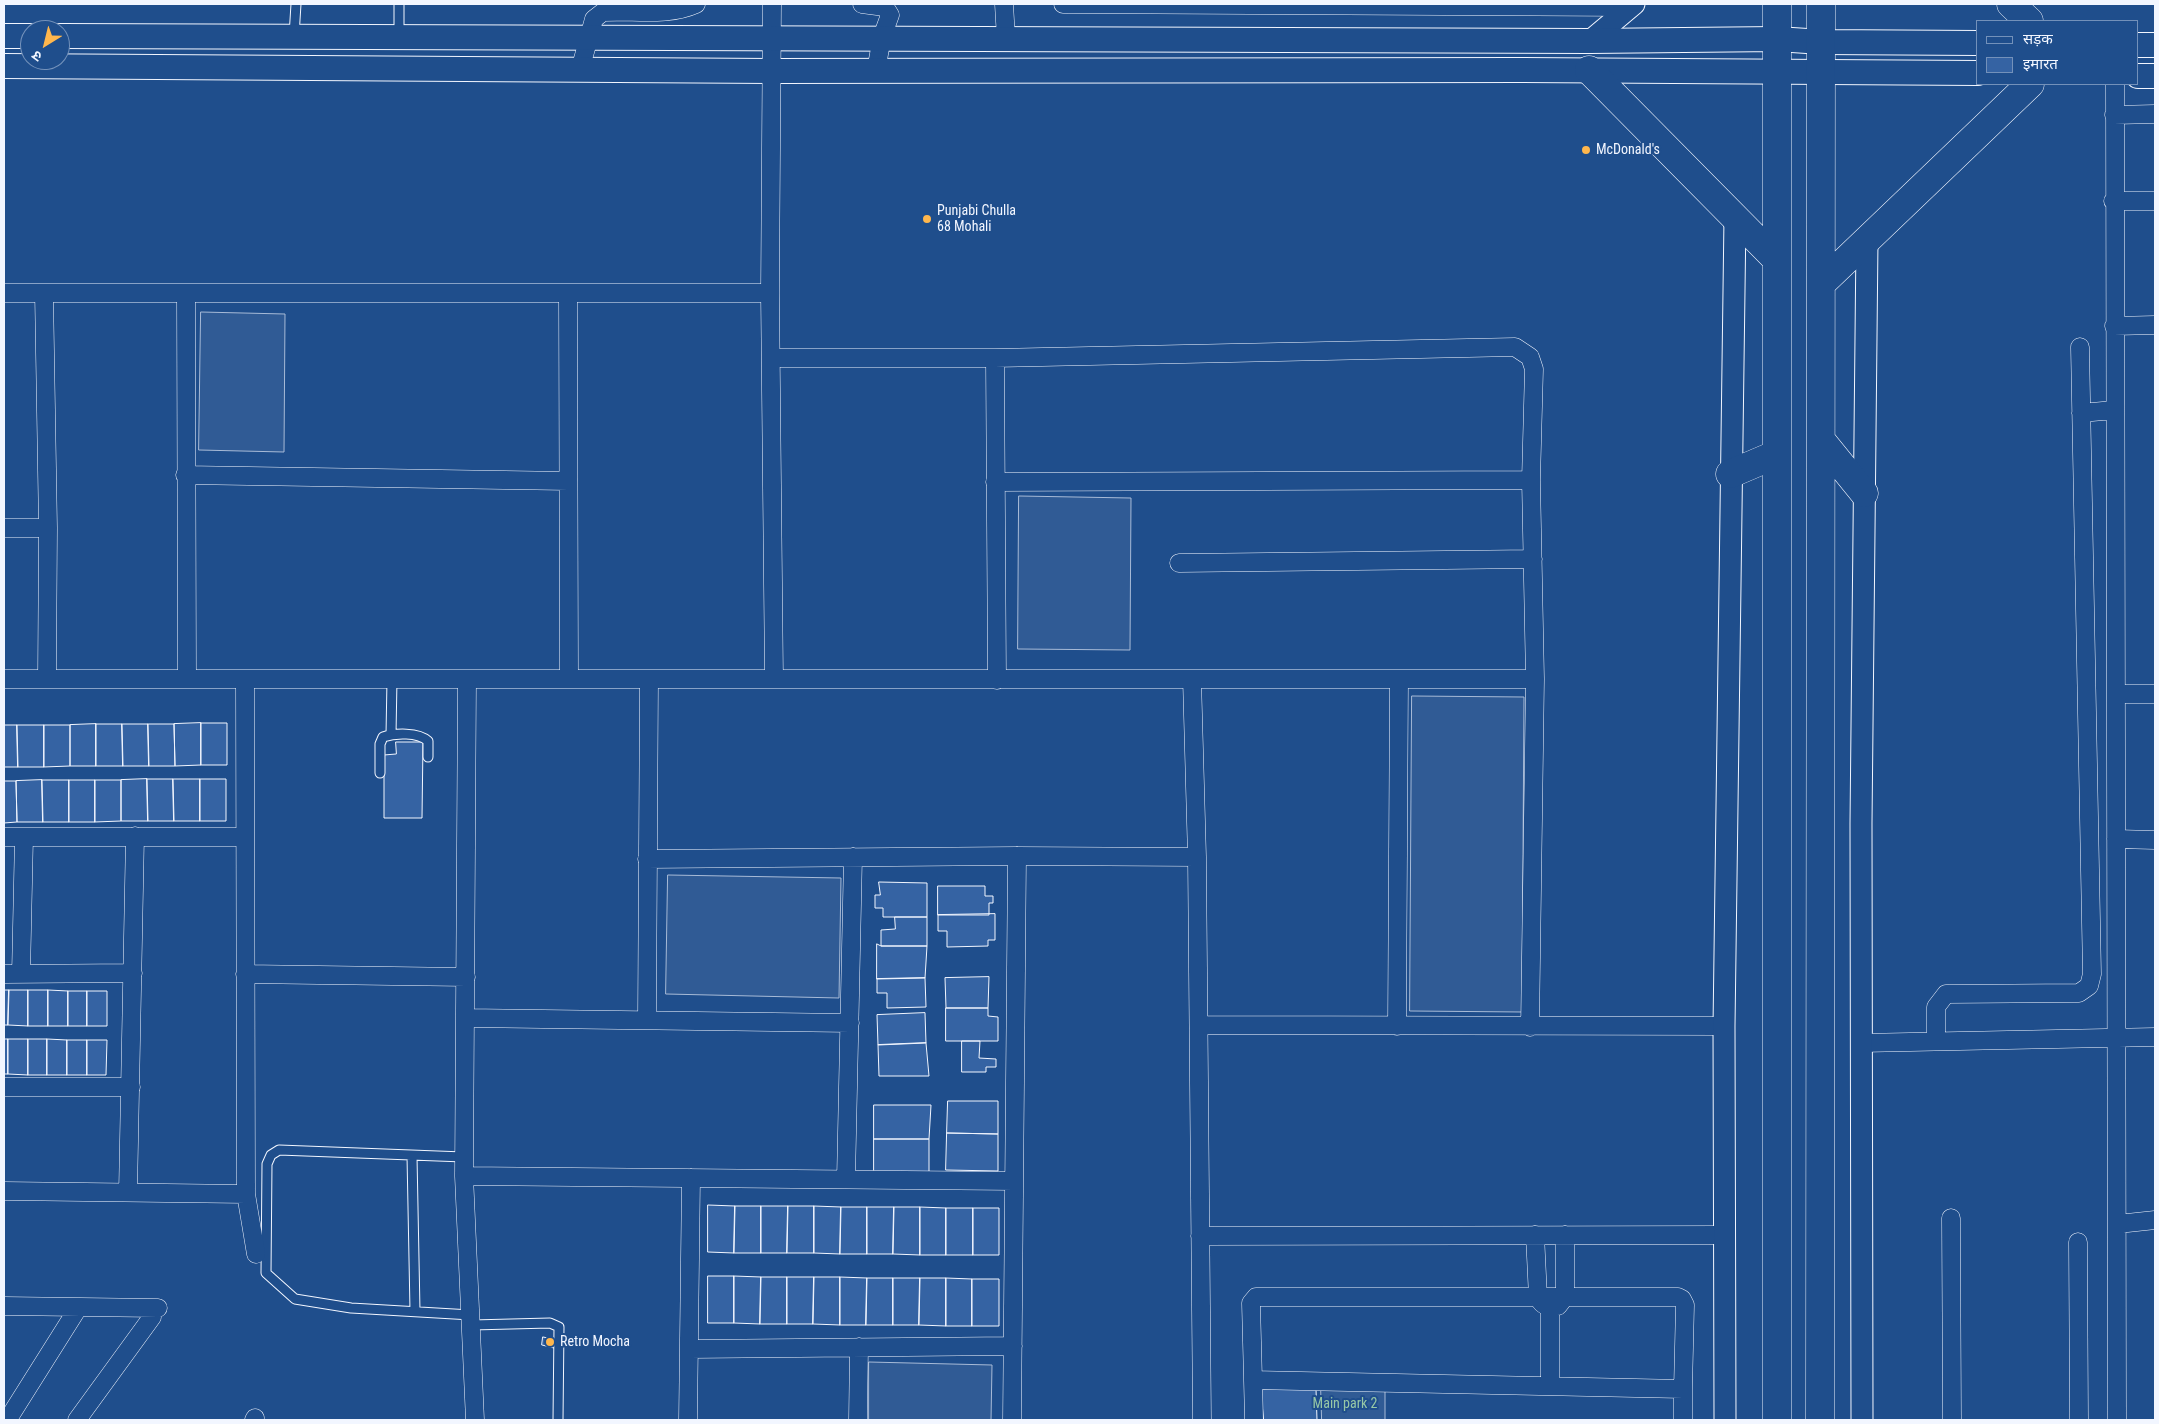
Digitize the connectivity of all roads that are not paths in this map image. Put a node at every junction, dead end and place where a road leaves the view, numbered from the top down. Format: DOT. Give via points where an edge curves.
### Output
graph roads {
  1 [pos="296,4"];
  2 [pos="399,4"];
  3 [pos="696,4"];
  4 [pos="772,4"];
  5 [pos="862,4"];
  6 [pos="1004,4"];
  7 [pos="1063,4"];
  8 [pos="1777,4"];
  9 [pos="1821,4"];
  10 [pos="2011,4"];
  11 [pos="1632,5"];
  12 [pos="2028,20"];
  13 [pos="4,36"];
  14 [pos="20,36"];
  15 [pos="70,36"];
  16 [pos="294,36"];
  17 [pos="399,37"];
  18 [pos="589,37"];
  19 [pos="772,37"];
  20 [pos="882,38"];
  21 [pos="1006,38"];
  22 [pos="1777,39"];
  23 [pos="1590,41"];
  24 [pos="1822,42"];
  25 [pos="1976,43"];
  26 [pos="2139,45"];
  27 [pos="2155,45"];
  28 [pos="4,66"];
  29 [pos="580,70"];
  30 [pos="1589,70"];
  31 [pos="771,71"];
  32 [pos="876,71"];
  33 [pos="1820,71"];
  34 [pos="1778,72"];
  35 [pos="1976,73"];
  36 [pos="2139,76"];
  37 [pos="2155,76"];
  38 [pos="2029,85"];
  39 [pos="2115,85"];
  40 [pos="2155,114"];
  41 [pos="2114,115"];
  42 [pos="2114,201"];
  43 [pos="2155,201"];
  44 [pos="1735,217"];
  45 [pos="1867,240"];
  46 [pos="1777,260"];
  47 [pos="1821,284"];
  48 [pos="4,293"];
  49 [pos="44,293"];
  50 [pos="186,293"];
  51 [pos="568,294"];
  52 [pos="770,294"];
  53 [pos="2155,325"];
  54 [pos="2114,326"];
  55 [pos="2080,347"];
  56 [pos="771,358"];
  57 [pos="995,358"];
  58 [pos="2114,410"];
  59 [pos="2082,413"];
  60 [pos="1821,440"];
  61 [pos="1777,454"];
  62 [pos="1730,474"];
  63 [pos="185,475"];
  64 [pos="1531,480"];
  65 [pos="568,481"];
  66 [pos="995,482"];
  67 [pos="1864,493"];
  68 [pos="4,528"];
  69 [pos="48,528"];
  70 [pos="1533,559"];
  71 [pos="1179,564"];
  72 [pos="4,679"];
  73 [pos="47,679"];
  74 [pos="187,679"];
  75 [pos="245,679"];
  76 [pos="392,679"];
  77 [pos="467,679"];
  78 [pos="569,679"];
  79 [pos="649,679"];
  80 [pos="774,679"];
  81 [pos="1192,679"];
  82 [pos="1399,679"];
  83 [pos="1535,679"];
  84 [pos="997,680"];
  85 [pos="2116,694"];
  86 [pos="2155,694"];
  87 [pos="391,735"];
  88 [pos="428,757"];
  89 [pos="380,773"];
  90 [pos="135,836"];
  91 [pos="244,836"];
  92 [pos="4,837"];
  93 [pos="24,837"];
  94 [pos="2116,839"];
  95 [pos="2155,840"];
  96 [pos="1017,856"];
  97 [pos="853,857"];
  98 [pos="1197,857"];
  99 [pos="647,859"];
  100 [pos="133,973"];
  101 [pos="12,974"];
  102 [pos="245,974"];
  103 [pos="466,977"];
  104 [pos="466,1018"];
  105 [pos="647,1020"];
  106 [pos="850,1023"];
  107 [pos="1199,1025"];
  108 [pos="1397,1026"];
  109 [pos="1530,1026"];
  110 [pos="1724,1026"];
  111 [pos="2117,1037"];
  112 [pos="2155,1037"];
  113 [pos="1936,1041"];
  114 [pos="1861,1043"];
  115 [pos="4,1087"];
  116 [pos="131,1087"];
  117 [pos="412,1156"];
  118 [pos="464,1157"];
  119 [pos="464,1176"];
  120 [pos="691,1178"];
  121 [pos="846,1179"];
  122 [pos="1014,1181"];
  123 [pos="4,1191"];
  124 [pos="128,1192"];
  125 [pos="246,1194"];
  126 [pos="1951,1218"];
  127 [pos="2155,1220"];
  128 [pos="2118,1224"];
  129 [pos="1536,1235"];
  130 [pos="1565,1235"];
  131 [pos="1723,1235"];
  132 [pos="1200,1236"];
  133 [pos="2078,1242"];
  134 [pos="256,1254"];
  135 [pos="1565,1297"];
  136 [pos="1544,1302"];
  137 [pos="4,1306"];
  138 [pos="78,1308"];
  139 [pos="415,1311"];
  140 [pos="471,1320"];
  141 [pos="1013,1346"];
  142 [pos="859,1347"];
  143 [pos="690,1348"];
  144 [pos="1253,1380"];
  145 [pos="1550,1386"];
  146 [pos="1682,1388"];
  147 [pos="4,1418"];
  148 [pos="77,1420"];
  149 [pos="475,1420"];
  150 [pos="558,1420"];
  151 [pos="688,1420"];
  152 [pos="858,1420"];
  153 [pos="1012,1420"];
  154 [pos="1202,1420"];
  155 [pos="1254,1420"];
  156 [pos="1682,1420"];
  157 [pos="1725,1420"];
  158 [pos="1777,1420"];
  159 [pos="1820,1420"];
  160 [pos="1862,1420"];
  161 [pos="1952,1420"];
  162 [pos="2079,1420"];
  163 [pos="2118,1420"];
  1 -- 16 [label="lane"];
  2 -- 17 [label="lane"];
  3 -- 18 [label="street" via="666,12 602,12 594,19"];
  4 -- 19 [label="street"];
  5 -- 20 [label="street" via="888,10 890,20"];
  6 -- 21 [label="street"];
  7 -- 11 [label="street"];
  8 -- 22 [label="main road"];
  9 -- 24 [label="main road"];
  10 -- 12 [label="main road"];
  11 -- 23 [label="street"];
  13 -- 14 [label="main road"];
  15 -- 16 [label="main road"];
  16 -- 17 [label="main road"];
  17 -- 18 [label="main road"];
  18 -- 19 [label="main road"];
  18 -- 29 [label="street"];
  19 -- 20 [label="main road"];
  19 -- 31 [label="street"];
  20 -- 21 [label="main road"];
  20 -- 32 [label="street"];
  21 -- 23 [label="main road"];
  22 -- 23 [label="main road"];
  22 -- 24 [label="main road"];
  22 -- 34 [label="main road"];
  24 -- 25 [label="main road"];
  24 -- 33 [label="main road"];
  26 -- 27 [label="main road"];
  28 -- 29 [label="main road"];
  29 -- 31 [label="main road"];
  30 -- 32 [label="main road"];
  30 -- 34 [label="main road"];
  30 -- 44 [label="main road"];
  31 -- 32 [label="main road"];
  31 -- 52 [label="street"];
  33 -- 34 [label="main road"];
  33 -- 35 [label="main road"];
  33 -- 47 [label="main road"];
  34 -- 46 [label="main road"];
  36 -- 37 [label="main road"];
  38 -- 45 [label="main road"];
  39 -- 41 [label="street"];
  40 -- 41 [label="street"];
  41 -- 42 [label="street"];
  42 -- 43 [label="street"];
  42 -- 54 [label="street"];
  44 -- 46 [label="main road"];
  44 -- 62 [label="street"];
  45 -- 47 [label="main road"];
  45 -- 67 [label="street"];
  46 -- 61 [label="main road"];
  47 -- 60 [label="main road"];
  48 -- 49 [label="street"];
  49 -- 50 [label="street"];
  49 -- 69 [label="street"];
  50 -- 51 [label="street"];
  50 -- 63 [label="street"];
  51 -- 52 [label="street"];
  51 -- 65 [label="street"];
  52 -- 56 [label="street"];
  53 -- 54 [label="street"];
  54 -- 58 [label="street"];
  55 -- 59 [label="street"];
  56 -- 57 [label="street"];
  56 -- 80 [label="street"];
  57 -- 64 [label="street" via="1515,348 1530,356 1534,369"];
  57 -- 66 [label="street"];
  58 -- 59 [label="street"];
  58 -- 85 [label="street"];
  59 -- 113 [label="street" via="2092,974 2089,986 2079,993 1946,994 1936,1007"];
  60 -- 67 [label="main road"];
  60 -- 159 [label="main road"];
  61 -- 62 [label="main road"];
  61 -- 158 [label="main road"];
  62 -- 110 [label="street"];
  63 -- 65 [label="street"];
  63 -- 74 [label="street"];
  64 -- 66 [label="street"];
  64 -- 70 [label="street"];
  65 -- 78 [label="street"];
  66 -- 84 [label="street"];
  67 -- 114 [label="street"];
  68 -- 69 [label="street"];
  69 -- 73 [label="street"];
  70 -- 71 [label="street"];
  70 -- 83 [label="street"];
  72 -- 73 [label="street"];
  73 -- 74 [label="street"];
  74 -- 75 [label="street"];
  75 -- 76 [label="street"];
  75 -- 91 [label="street"];
  76 -- 77 [label="street"];
  76 -- 87 [label="lane"];
  77 -- 78 [label="street"];
  77 -- 103 [label="street"];
  78 -- 79 [label="street"];
  79 -- 80 [label="street"];
  79 -- 99 [label="street"];
  80 -- 84 [label="street"];
  81 -- 82 [label="street"];
  81 -- 84 [label="street"];
  81 -- 98 [label="street"];
  82 -- 83 [label="street"];
  82 -- 108 [label="street"];
  83 -- 109 [label="street"];
  85 -- 86 [label="street"];
  85 -- 94 [label="street"];
  87 -- 88 [label="lane" via="425,738"];
  87 -- 89 [label="lane" via="383,737 380,744"];
  90 -- 91 [label="street"];
  90 -- 93 [label="street"];
  90 -- 100 [label="street"];
  91 -- 102 [label="street"];
  92 -- 93 [label="street"];
  93 -- 101 [label="street"];
  94 -- 95 [label="street"];
  94 -- 111 [label="street"];
  96 -- 97 [label="street"];
  96 -- 98 [label="street"];
  96 -- 122 [label="street"];
  97 -- 99 [label="street"];
  97 -- 106 [label="street"];
  98 -- 107 [label="street"];
  99 -- 105 [label="street"];
  100 -- 101 [label="street"];
  100 -- 116 [label="street"];
  102 -- 103 [label="street"];
  102 -- 125 [label="street"];
  103 -- 104 [label="street"];
  104 -- 105 [label="street"];
  104 -- 118 [label="street"];
  105 -- 106 [label="street"];
  106 -- 121 [label="street"];
  107 -- 108 [label="street"];
  107 -- 132 [label="street"];
  108 -- 109 [label="street"];
  109 -- 110 [label="street"];
  110 -- 131 [label="street"];
  111 -- 112 [label="street"];
  111 -- 113 [label="street"];
  111 -- 128 [label="street"];
  113 -- 114 [label="street"];
  114 -- 160 [label="street"];
  115 -- 116 [label="street"];
  116 -- 124 [label="street"];
  117 -- 118 [label="lane"];
  117 -- 139 [label="lane"];
  117 -- 139 [label="lane" via="279,1150 271,1155 267,1164 266,1274 295,1299 351,1308"];
  118 -- 119 [label="street"];
  119 -- 120 [label="street"];
  119 -- 140 [label="street"];
  120 -- 121 [label="street"];
  120 -- 143 [label="street"];
  121 -- 122 [label="street"];
  122 -- 141 [label="street"];
  123 -- 124 [label="street"];
  124 -- 125 [label="street"];
  125 -- 134 [label="street"];
  126 -- 161 [label="street"];
  127 -- 128 [label="street"];
  128 -- 163 [label="street"];
  129 -- 130 [label="street"];
  129 -- 132 [label="street"];
  129 -- 136 [label="street"];
  130 -- 131 [label="street"];
  130 -- 135 [label="street"];
  131 -- 157 [label="street"];
  132 -- 154 [label="street"];
  133 -- 162 [label="street"];
  135 -- 136 [label="street"];
  135 -- 146 [label="street" via="1682,1299"];
  136 -- 144 [label="street" via="1253,1297"];
  136 -- 145 [label="street"];
  137 -- 138 [label="street"];
  138 -- 147 [label="street" via="10,1416"];
  138 -- 148 [label="street" via="155,1313"];
  139 -- 140 [label="lane"];
  140 -- 149 [label="street"];
  140 -- 150 [label="lane" via="550,1323 559,1327"];
  141 -- 142 [label="street"];
  141 -- 153 [label="street"];
  142 -- 143 [label="street"];
  142 -- 152 [label="street"];
  143 -- 151 [label="street"];
  144 -- 145 [label="street"];
  144 -- 155 [label="street"];
  145 -- 146 [label="street"];
  146 -- 156 [label="street"];
}
